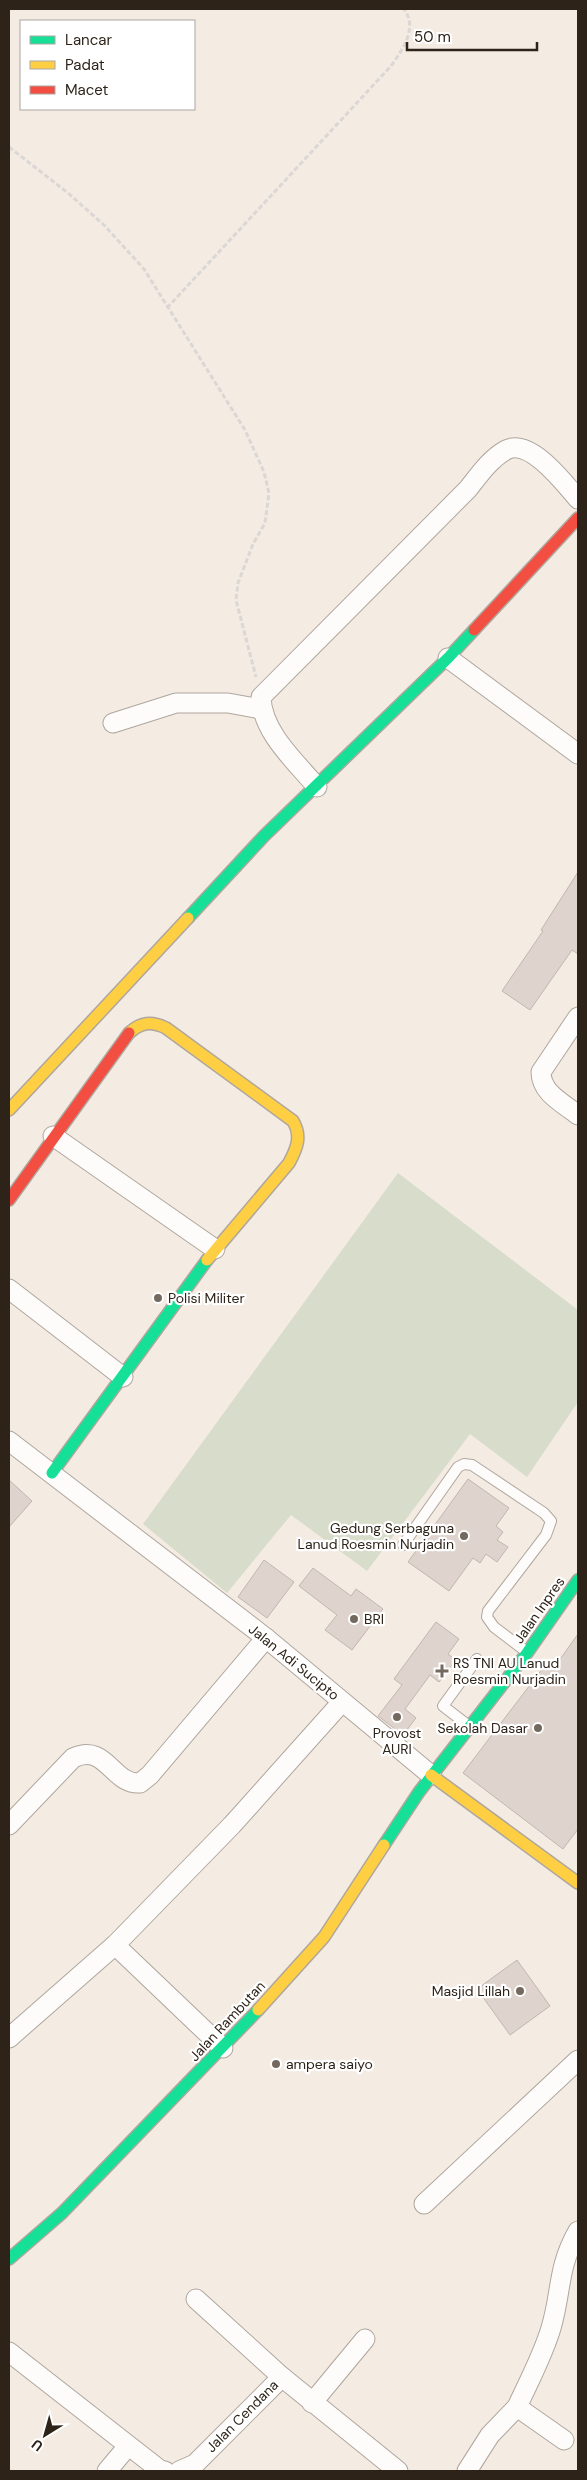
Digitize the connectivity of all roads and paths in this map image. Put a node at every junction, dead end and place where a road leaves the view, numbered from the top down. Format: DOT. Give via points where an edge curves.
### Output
graph roads {
  1 [pos="404,9"];
  2 [pos="9,147"];
  3 [pos="167,308"];
  4 [pos="578,499"];
  5 [pos="578,518"];
  6 [pos="448,658"];
  7 [pos="261,703"];
  8 [pos="113,723"];
  9 [pos="578,754"];
  10 [pos="317,787"];
  11 [pos="578,1017"];
  12 [pos="9,1110"];
  13 [pos="578,1115"];
  14 [pos="53,1136"];
  15 [pos="9,1200"];
  16 [pos="215,1249"];
  17 [pos="9,1289"];
  18 [pos="123,1377"];
  19 [pos="9,1441"];
  20 [pos="52,1473"];
  21 [pos="403,1544"];
  22 [pos="578,1580"];
  23 [pos="266,1638"];
  24 [pos="527,1653"];
  25 [pos="477,1659"];
  26 [pos="342,1702"];
  27 [pos="469,1726"];
  28 [pos="431,1775"];
  29 [pos="9,1825"];
  30 [pos="578,1883"];
  31 [pos="115,1945"];
  32 [pos="10,2035"];
  33 [pos="223,2048"];
  34 [pos="578,2060"];
  35 [pos="424,2204"];
  36 [pos="578,2231"];
  37 [pos="9,2259"];
  38 [pos="196,2299"];
  39 [pos="365,2338"];
  40 [pos="9,2352"];
  41 [pos="282,2377"];
  42 [pos="312,2403"];
  43 [pos="517,2407"];
  44 [pos="564,2440"];
  45 [pos="128,2446"];
  46 [pos="107,2471"];
  47 [pos="165,2471"];
  48 [pos="178,2471"];
  49 [pos="398,2471"];
  50 [pos="467,2471"];
  1 -- 3 [label="path" via="409,16 410,28 406,44 391,66"];
  2 -- 3 [label="path" via="104,225 144,269"];
  3 -- 7 [label="path" via="229,400 264,472 269,493 265,523 238,583 236,600"];
  4 -- 7 [label="street" via="549,466 520,448 508,449 494,458 468,489"];
  5 -- 6 [label="street"];
  6 -- 9 [label="street"];
  6 -- 10 [label="street"];
  7 -- 8 [label="street" via="176,703"];
  7 -- 10 [label="street" via="278,741"];
  10 -- 12 [label="street" via="264,836"];
  11 -- 13 [label="street" via="541,1072 541,1081 549,1093"];
  14 -- 15 [label="street"];
  14 -- 16 [label="street"];
  14 -- 16 [label="street" via="130,1032 146,1022 155,1022 166,1028 293,1121 298,1128 298,1147 289,1162"];
  16 -- 18 [label="street"];
  17 -- 18 [label="street"];
  18 -- 20 [label="street"];
  19 -- 20 [label="street, Jalan Adi Sucipto"];
  20 -- 23 [label="street, Jalan Adi Sucipto"];
  21 -- 24 [label="lane" via="458,1467 464,1464 472,1465 544,1513 551,1521 546,1535 488,1611 487,1617 494,1627"];
  22 -- 24 [label="street, Jalan Inpres"];
  23 -- 26 [label="street, Jalan Adi Sucipto"];
  23 -- 29 [label="street" via="150,1776 140,1783 127,1781 96,1756 88,1752 81,1754 73,1758"];
  24 -- 27 [label="street, Jalan Inpres"];
  25 -- 27 [label="lane" via="443,1706"];
  26 -- 28 [label="street, Jalan Adi Sucipto"];
  26 -- 31 [label="street" via="232,1825"];
  27 -- 28 [label="street, Jalan Inpres"];
  28 -- 30 [label="street, Jalan Adi Sucipto"];
  28 -- 33 [label="street, Jalan Rambutan" via="324,1937"];
  31 -- 32 [label="street"];
  31 -- 33 [label="street"];
  33 -- 37 [label="street, Jalan Rambutan" via="62,2213"];
  34 -- 35 [label="street"];
  36 -- 43 [label="street" via="561,2270 552,2326"];
  38 -- 41 [label="street"];
  39 -- 42 [label="street"];
  40 -- 45 [label="street"];
  41 -- 42 [label="street, Jalan Cendana"];
  41 -- 48 [label="street, Jalan Cendana" via="195,2464"];
  42 -- 49 [label="street, Jalan Cendana"];
  43 -- 44 [label="street"];
  43 -- 50 [label="street" via="490,2434"];
  45 -- 46 [label="street"];
  45 -- 47 [label="street"];
}
